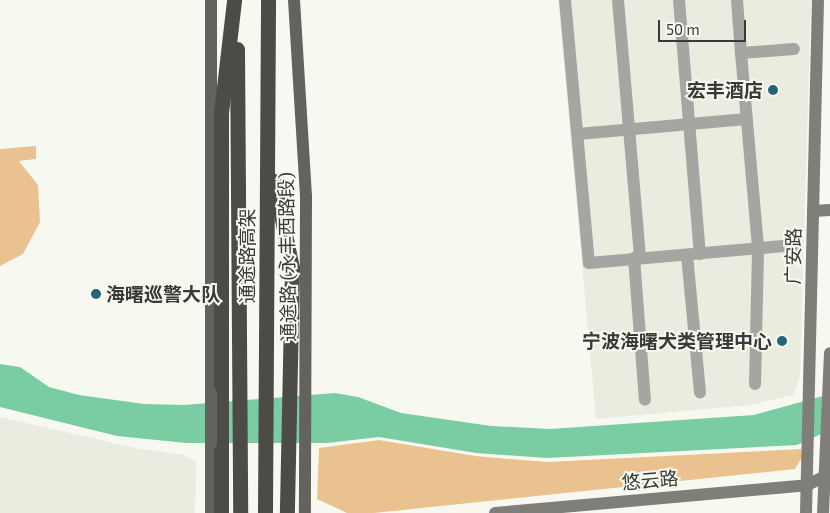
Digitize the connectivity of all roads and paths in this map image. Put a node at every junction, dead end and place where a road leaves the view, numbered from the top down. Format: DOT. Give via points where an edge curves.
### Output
graph roads {
  1 [pos="211,0"];
  2 [pos="235,0"];
  3 [pos="268,0"];
  4 [pos="294,0"];
  5 [pos="565,0"];
  6 [pos="618,0"];
  7 [pos="679,0"];
  8 [pos="737,0"];
  9 [pos="818,0"];
  10 [pos="794,49"];
  11 [pos="741,53"];
  12 [pos="746,119"];
  13 [pos="688,124"];
  14 [pos="629,129"];
  15 [pos="578,134"];
  16 [pos="267,152"];
  17 [pos="830,210"];
  18 [pos="813,211"];
  19 [pos="795,245"];
  20 [pos="758,247"];
  21 [pos="694,254"];
  22 [pos="637,258"];
  23 [pos="830,353"];
  24 [pos="756,384"];
  25 [pos="829,390"];
  26 [pos="700,392"];
  27 [pos="645,400"];
  28 [pos="828,474"];
  29 [pos="807,485"];
  30 [pos="827,495"];
  31 [pos="211,513"];
  32 [pos="220,513"];
  33 [pos="240,513"];
  34 [pos="265,513"];
  35 [pos="287,513"];
  36 [pos="306,513"];
  37 [pos="495,513"];
  38 [pos="806,513"];
  39 [pos="823,513"];
  1 -- 31 [label="main road, bridge"];
  2 -- 32 [label="highway" via="221,113"];
  2 -- 33 [label="highway, 通途路高架"];
  3 -- 16 [label="highway, 通途路高架"];
  4 -- 36 [label="main road, 通途路 (永丰西路段)" via="306,196"];
  5 -- 15 [label="street"];
  6 -- 14 [label="street"];
  7 -- 13 [label="street"];
  8 -- 11 [label="street"];
  9 -- 18 [label="street, 广安路"];
  10 -- 11 [label="street"];
  11 -- 12 [label="street"];
  12 -- 13 [label="street"];
  12 -- 20 [label="street"];
  13 -- 14 [label="street"];
  13 -- 21 [label="street"];
  14 -- 15 [label="street"];
  14 -- 22 [label="street"];
  15 -- 22 [label="street" via="589,263"];
  16 -- 34 [label="highway, 通途路高架"];
  16 -- 35 [label="highway" via="292,268"];
  17 -- 18 [label="street"];
  18 -- 29 [label="street, 广安路"];
  19 -- 20 [label="street"];
  20 -- 21 [label="street"];
  20 -- 24 [label="street"];
  21 -- 22 [label="street"];
  21 -- 26 [label="street"];
  22 -- 27 [label="street"];
  23 -- 25 [label="street"];
  25 -- 28 [label="street"];
  28 -- 29 [label="street, 悠云路"];
  28 -- 30 [label="street"];
  29 -- 30 [label="street"];
  29 -- 37 [label="street, 悠云路"];
  29 -- 38 [label="street, 广安路"];
  30 -- 39 [label="street"];
}
